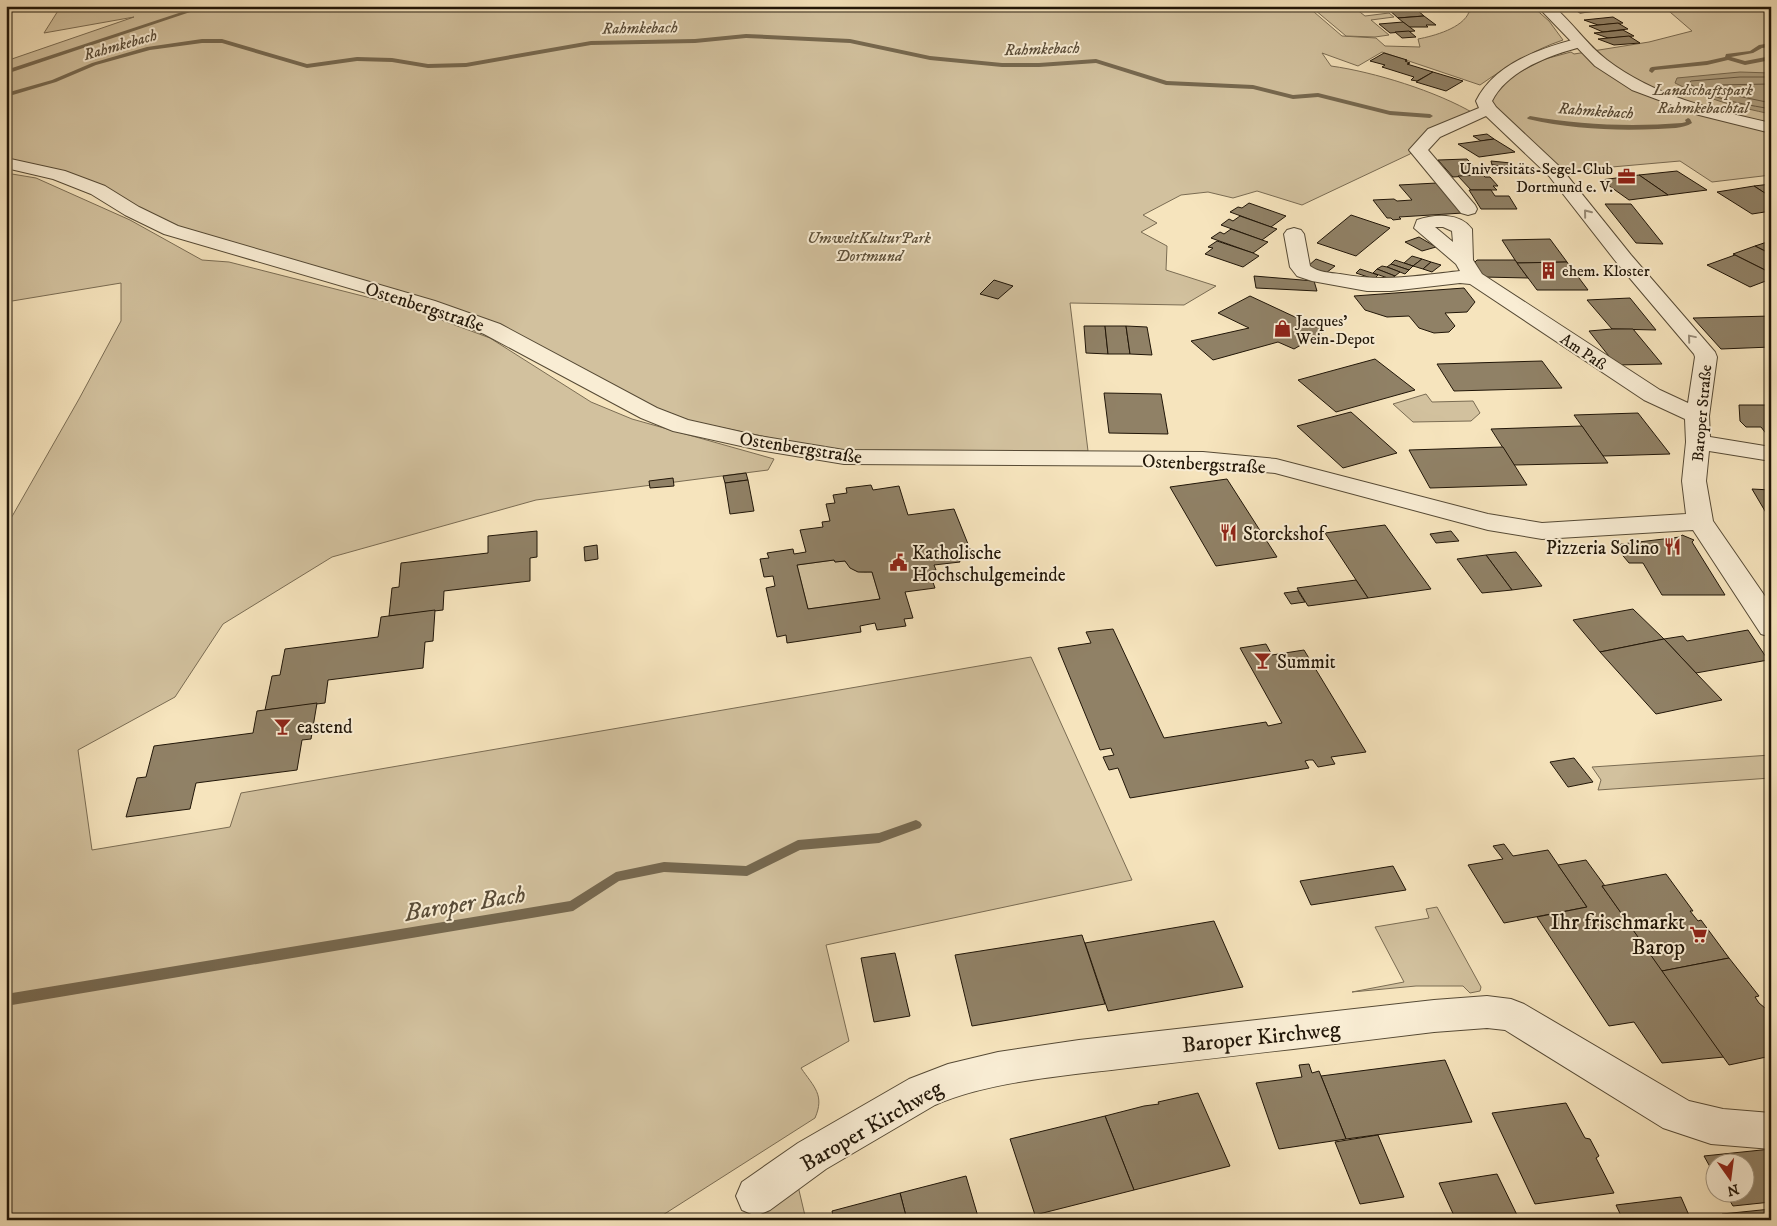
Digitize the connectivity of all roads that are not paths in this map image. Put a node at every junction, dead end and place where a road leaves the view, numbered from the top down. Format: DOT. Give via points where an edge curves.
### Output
graph roads {
  1 [pos="1544,6"];
  2 [pos="1580,43"];
  3 [pos="1489,110"];
  4 [pos="1771,128"];
  5 [pos="6,162"];
  6 [pos="1468,209"];
  7 [pos="1294,234"];
  8 [pos="1463,260"];
  9 [pos="1475,278"];
  10 [pos="1697,416"];
  11 [pos="1698,442"];
  12 [pos="1771,454"];
  13 [pos="1700,522"];
  14 [pos="1771,627"];
  15 [pos="1771,1131"];
  16 [pos="756,1196"];
  1 -- 2 [label="street"];
  2 -- 3 [label="street" via="1536,58 1498,81 1486,92 1484,102"];
  2 -- 4 [label="street" via="1602,64 1646,89 1718,115"];
  3 -- 6 [label="street" via="1434,133 1418,150"];
  10 -- 3 [label="street, Baroper Straße, one-way" via="1706,357 1704,352 1555,172"];
  5 -- 13 [label="street, Ostenbergstraße" via="59,175 98,190 171,230 428,305 492,328 649,413 681,426 759,443 844,458 1203,459 1276,466 1488,522 1542,531"];
  7 -- 9 [label="street" via="1300,267 1304,272 1319,277 1367,285"];
  8 -- 9 [label="street, Am Paß"];
  9 -- 10 [label="street, Am Paß" via="1652,395"];
  10 -- 11 [label="street, Baroper Straße"];
  11 -- 12 [label="street"];
  11 -- 13 [label="street, Baroper Straße" via="1694,481"];
  13 -- 14 [label="street, Baroper Straße"];
  15 -- 16 [label="street, Baroper Kirchweg" via="1726,1128 1677,1115 1511,1015 1487,1012 1079,1057 948,1080 812,1156"];
}
